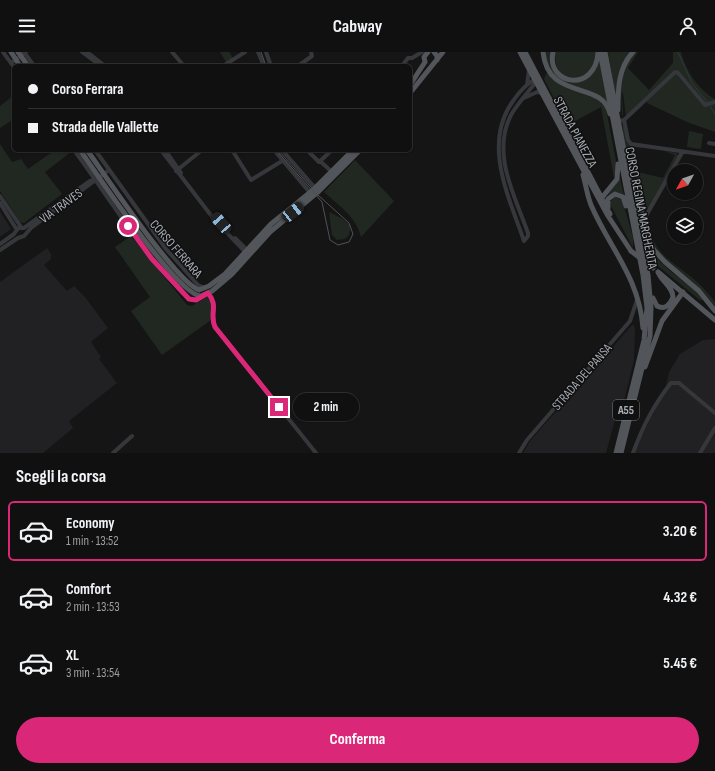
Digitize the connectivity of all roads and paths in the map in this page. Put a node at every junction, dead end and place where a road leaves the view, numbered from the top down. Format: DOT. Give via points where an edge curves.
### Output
graph roads {
  1 [pos="3,52"];
  2 [pos="10,52"];
  3 [pos="82,52"];
  4 [pos="172,52"];
  5 [pos="245,52"];
  6 [pos="258,52"];
  7 [pos="266,52"];
  8 [pos="311,52"];
  9 [pos="434,52"];
  10 [pos="443,52"];
  11 [pos="520,52"];
  12 [pos="525,52"];
  13 [pos="543,52"];
  14 [pos="554,52"];
  15 [pos="599,52"];
  16 [pos="605,52"];
  17 [pos="633,52"];
  18 [pos="424,53"];
  19 [pos="90,54"];
  20 [pos="20,55"];
  21 [pos="437,60"];
  22 [pos="425,62"];
  23 [pos="16,64"];
  24 [pos="27,64"];
  25 [pos="31,64"];
  26 [pos="99,64"];
  27 [pos="102,64"];
  28 [pos="182,64"];
  29 [pos="226,64"];
  30 [pos="263,64"];
  31 [pos="270,64"];
  32 [pos="301,64"];
  33 [pos="404,64"];
  34 [pos="433,64"];
  35 [pos="529,69"];
  36 [pos="537,80"];
  37 [pos="412,82"];
  38 [pos="526,85"];
  39 [pos="412,90"];
  40 [pos="542,94"];
  41 [pos="522,100"];
  42 [pos="715,102"];
  43 [pos="618,120"];
  44 [pos="624,120"];
  45 [pos="615,128"];
  46 [pos="709,143"];
  47 [pos="715,144"];
  48 [pos="76,152"];
  49 [pos="81,152"];
  50 [pos="89,152"];
  51 [pos="96,152"];
  52 [pos="163,152"];
  53 [pos="166,152"];
  54 [pos="200,152"];
  55 [pos="233,152"];
  56 [pos="275,152"];
  57 [pos="284,152"];
  58 [pos="309,152"];
  59 [pos="330,152"];
  60 [pos="351,152"];
  61 [pos="358,152"];
  62 [pos="682,152"];
  63 [pos="620,155"];
  64 [pos="715,156"];
  65 [pos="282,161"];
  66 [pos="321,162"];
  67 [pos="109,170"];
  68 [pos="177,170"];
  69 [pos="332,172"];
  70 [pos="104,174"];
  71 [pos="628,174"];
  72 [pos="586,175"];
  73 [pos="97,178"];
  74 [pos="317,190"];
  75 [pos="607,191"];
  76 [pos="599,192"];
  77 [pos="311,195"];
  78 [pos="0,196"];
  79 [pos="601,199"];
  80 [pos="0,203"];
  81 [pos="650,209"];
  82 [pos="642,210"];
  83 [pos="609,211"];
  84 [pos="644,219"];
  85 [pos="612,220"];
  86 [pos="633,222"];
  87 [pos="22,227"];
  88 [pos="17,231"];
  89 [pos="26,232"];
  90 [pos="20,237"];
  91 [pos="0,244"];
  92 [pos="147,244"];
  93 [pos="0,250"];
  94 [pos="248,253"];
  95 [pos="163,272"];
  96 [pos="658,272"];
  97 [pos="648,275"];
  98 [pos="207,290"];
  99 [pos="683,292"];
  100 [pos="203,296"];
  101 [pos="704,296"];
  102 [pos="638,298"];
  103 [pos="690,298"];
  104 [pos="674,303"];
  105 [pos="700,306"];
  106 [pos="715,310"];
  107 [pos="715,316"];
  108 [pos="715,320"];
  109 [pos="644,340"];
  110 [pos="640,369"];
  111 [pos="640,379"];
  112 [pos="715,412"];
  113 [pos="715,428"];
  114 [pos="132,436"];
  115 [pos="113,453"];
  116 [pos="316,453"];
  117 [pos="519,453"];
  118 [pos="616,453"];
  119 [pos="621,453"];
  120 [pos="633,453"];
  121 [pos="700,453"];
  1 -- 20 [label="street"];
  2 -- 20 [label="main road"];
  3 -- 19 [label="street"];
  4 -- 28 [label="street"];
  5 -- 29 [label="street"];
  6 -- 30 [label="street"];
  7 -- 31 [label="street"];
  8 -- 32 [label="street" via="312,56"];
  9 -- 21 [label="main road"];
  10 -- 21 [label="main road"];
  11 -- 35 [label="main road, STRADA PIANEZZA"];
  12 -- 36 [label="main road, STRADA PIANEZZA"];
  13 -- 45 [label="main road" via="547,68 558,81 602,100 609,110"];
  14 -- 15 [label="main road" via="553,64 558,73 574,80 587,77 592,72 598,61"];
  15 -- 45 [label="main road, CORSO REGINA MARGHERITA"];
  16 -- 43 [label="main road, CORSO REGINA MARGHERITA"];
  17 -- 43 [label="main road" via="625,61 621,72"];
  18 -- 22 [label="main road"];
  18 -- 33 [label="street" via="408,58"];
  19 -- 26 [label="street"];
  19 -- 27 [label="street"];
  20 -- 23 [label="street"];
  20 -- 24 [label="main road"];
  20 -- 25 [label="street"];
  21 -- 34 [label="main road"];
  22 -- 34 [label="main road"];
  22 -- 37 [label="main road"];
  34 -- 39 [label="main road"];
  35 -- 36 [label="main road, STRADA PIANEZZA"];
  35 -- 38 [label="street"];
  36 -- 38 [label="street"];
  36 -- 40 [label="main road, STRADA PIANEZZA"];
  36 -- 41 [label="street"];
  36 -- 72 [label="main road, STRADA PIANEZZA"];
  38 -- 41 [label="street" via="510,105 503,119 498,147 501,171 524,241 528,233 506,168 503,150 508,122"];
  40 -- 41 [label="street" via="534,93"];
  40 -- 72 [label="main road, STRADA PIANEZZA"];
  42 -- 44 [label="street" via="705,105 675,72"];
  43 -- 44 [label="street"];
  43 -- 71 [label="main road, CORSO REGINA MARGHERITA"];
  44 -- 62 [label="street, CORSO REGINA MARGHERITA" via="628,140 632,144"];
  45 -- 63 [label="main road, CORSO REGINA MARGHERITA"];
  46 -- 47 [label="street"];
  48 -- 73 [label="street, CORSO FERRARA"];
  49 -- 73 [label="main road, CORSO FERRARA"];
  50 -- 70 [label="main road, CORSO FERRARA"];
  51 -- 67 [label="street, CORSO FERRARA"];
  52 -- 68 [label="street"];
  53 -- 68 [label="street"];
  54 -- 68 [label="street"];
  55 -- 65 [label="street" via="252,180"];
  56 -- 65 [label="street"];
  57 -- 74 [label="street"];
  58 -- 66 [label="street"];
  59 -- 66 [label="street"];
  60 -- 69 [label="main road"];
  61 -- 74 [label="main road"];
  62 -- 64 [label="street, CORSO REGINA MARGHERITA"];
  62 -- 81 [label="street, CORSO REGINA MARGHERITA"];
  63 -- 75 [label="main road" via="618,176"];
  63 -- 86 [label="main road, CORSO REGINA MARGHERITA"];
  65 -- 77 [label="street"];
  66 -- 69 [label="street"];
  67 -- 70 [label="street, VIA TRAVES"];
  67 -- 98 [label="street, CORSO FERRARA" via="166,249 198,285"];
  68 -- 94 [label="street"];
  69 -- 74 [label="main road"];
  70 -- 73 [label="street, VIA TRAVES"];
  70 -- 98 [label="main road, CORSO FERRARA" via="167,259 196,289"];
  71 -- 82 [label="main road"];
  71 -- 97 [label="main road, CORSO REGINA MARGHERITA"];
  72 -- 76 [label="main road, STRADA PIANEZZA"];
  72 -- 79 [label="main road, STRADA PIANEZZA"];
  72 -- 102 [label="main road" via="592,206 632,280"];
  73 -- 87 [label="street, VIA TRAVES"];
  73 -- 89 [label="street, VIA TRAVES"];
  73 -- 92 [label="main road, CORSO FERRARA"];
  73 -- 95 [label="street, CORSO FERRARA" via="141,245"];
  74 -- 77 [label="main road"];
  75 -- 76 [label="main road"];
  75 -- 79 [label="main road"];
  76 -- 79 [label="main road, STRADA PIANEZZA"];
  77 -- 94 [label="main road" via="271,224"];
  78 -- 87 [label="street"];
  79 -- 83 [label="main road, STRADA PIANEZZA"];
  79 -- 85 [label="main road, STRADA PIANEZZA"];
  80 -- 88 [label="street"];
  81 -- 82 [label="street, CORSO REGINA MARGHERITA"];
  81 -- 84 [label="street, CORSO REGINA MARGHERITA"];
  82 -- 84 [label="main road"];
  83 -- 85 [label="main road, STRADA PIANEZZA"];
  83 -- 86 [label="main road" via="609,198 614,194 620,195"];
  84 -- 101 [label="main road" via="646,234 658,255"];
  85 -- 96 [label="main road, STRADA PIANEZZA, bridge" via="631,251"];
  86 -- 109 [label="main road, CORSO REGINA MARGHERITA" via="646,296"];
  87 -- 88 [label="street, VIA TRAVES"];
  87 -- 89 [label="street"];
  88 -- 90 [label="street"];
  88 -- 91 [label="street"];
  89 -- 90 [label="street, VIA TRAVES"];
  90 -- 93 [label="street"];
  92 -- 95 [label="street, CORSO FERRARA"];
  92 -- 100 [label="main road, CORSO FERRARA" via="190,292"];
  94 -- 98 [label="main road" via="232,274"];
  95 -- 100 [label="street, CORSO FERRARA" via="189,299 196,300"];
  96 -- 97 [label="main road" via="673,293 672,300 665,307 658,307 654,303"];
  96 -- 99 [label="main road, STRADA PIANEZZA"];
  97 -- 110 [label="main road, CORSO REGINA MARGHERITA" via="651,323"];
  98 -- 100 [label="main road"];
  98 -- 116 [label="street" via="214,302 215,327"];
  99 -- 103 [label="main road, STRADA PIANEZZA"];
  99 -- 104 [label="main road"];
  101 -- 105 [label="main road" via="705,300"];
  101 -- 106 [label="main road"];
  102 -- 109 [label="main road"];
  102 -- 117 [label="street, STRADA DEL PANSA" via="630,321 527,440"];
  103 -- 104 [label="main road" via="683,298"];
  103 -- 105 [label="main road, STRADA PIANEZZA"];
  104 -- 111 [label="main road" via="662,321"];
  105 -- 107 [label="main road"];
  105 -- 108 [label="main road"];
  109 -- 110 [label="main road, CORSO REGINA MARGHERITA"];
  110 -- 111 [label="main road, A55"];
  110 -- 118 [label="main road, A55"];
  111 -- 119 [label="main road, A55"];
  112 -- 120 [label="street" via="678,383 670,383 642,429"];
  113 -- 121 [label="street"];
  114 -- 115 [label="street"];
}
